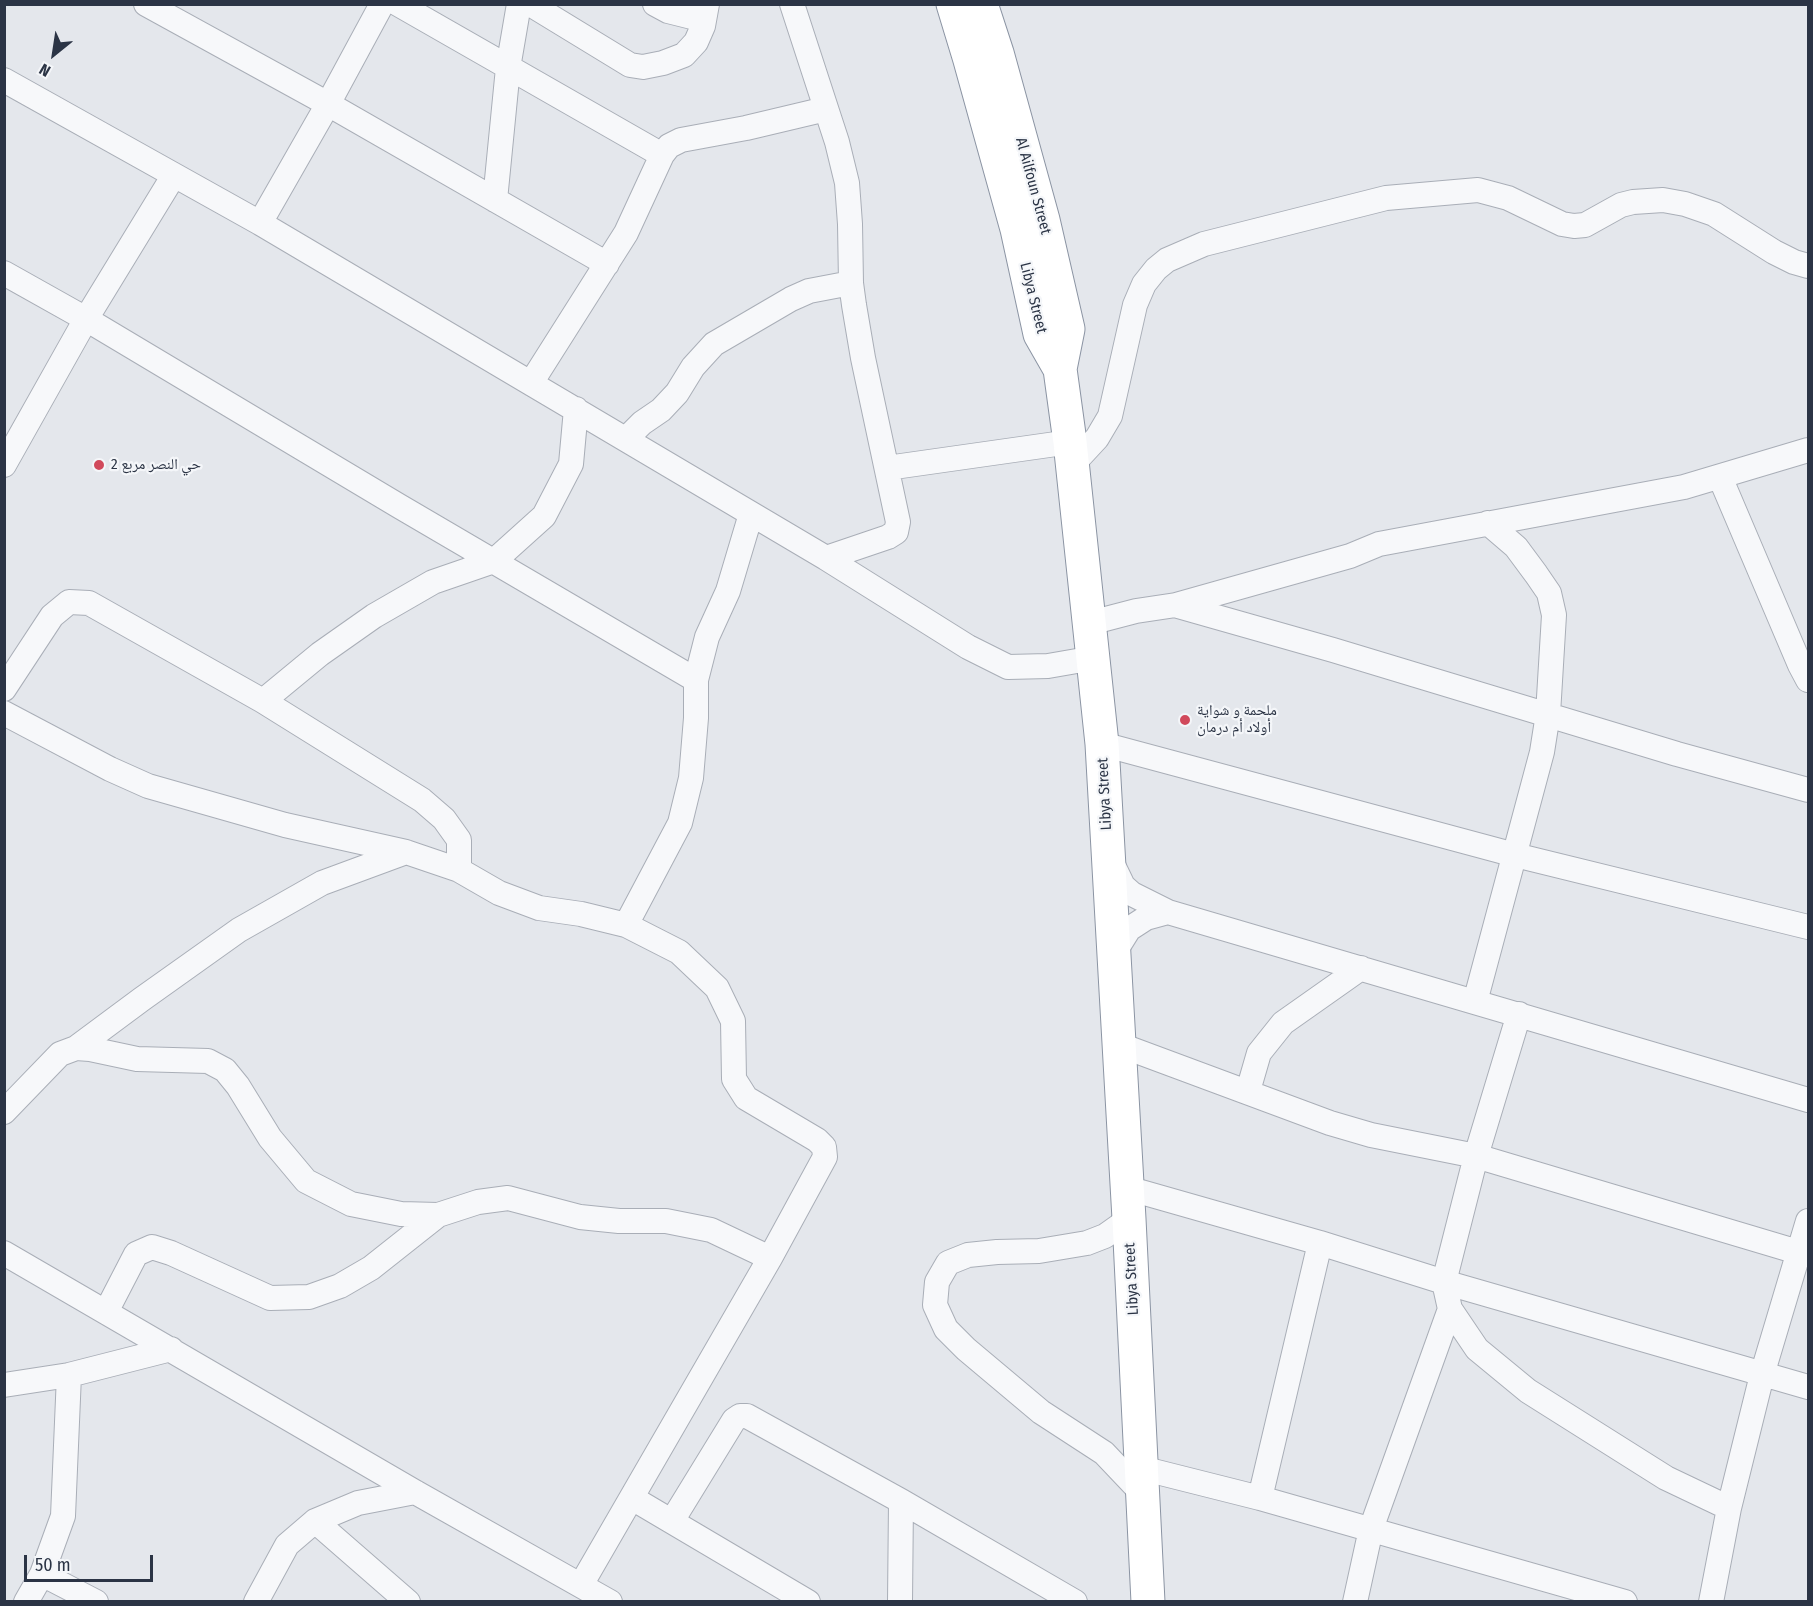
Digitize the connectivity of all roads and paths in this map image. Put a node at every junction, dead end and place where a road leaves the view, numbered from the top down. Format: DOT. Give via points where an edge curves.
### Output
graph roads {
  1 [pos="146,4"];
  2 [pos="382,4"];
  3 [pos="398,4"];
  4 [pos="519,4"];
  5 [pos="530,4"];
  6 [pos="655,4"];
  7 [pos="792,4"];
  8 [pos="953,4"];
  9 [pos="981,4"];
  10 [pos="706,12"];
  11 [pos="508,68"];
  12 [pos="4,80"];
  13 [pos="328,104"];
  14 [pos="826,109"];
  15 [pos="662,155"];
  16 [pos="174,175"];
  17 [pos="495,200"];
  18 [pos="260,223"];
  19 [pos="608,264"];
  20 [pos="1809,267"];
  21 [pos="5,274"];
  22 [pos="851,283"];
  23 [pos="86,319"];
  24 [pos="1060,369"];
  25 [pos="531,383"];
  26 [pos="576,409"];
  27 [pos="626,439"];
  28 [pos="1809,450"];
  29 [pos="1071,453"];
  30 [pos="4,465"];
  31 [pos="887,468"];
  32 [pos="1720,477"];
  33 [pos="751,514"];
  34 [pos="1488,523"];
  35 [pos="826,558"];
  36 [pos="494,561"];
  37 [pos="1176,605"];
  38 [pos="1090,623"];
  39 [pos="1094,658"];
  40 [pos="1806,668"];
  41 [pos="696,680"];
  42 [pos="4,689"];
  43 [pos="263,701"];
  44 [pos="4,713"];
  45 [pos="1548,714"];
  46 [pos="1102,744"];
  47 [pos="1809,790"];
  48 [pos="405,852"];
  49 [pos="1515,855"];
  50 [pos="1108,857"];
  51 [pos="459,870"];
  52 [pos="1168,912"];
  53 [pos="627,926"];
  54 [pos="1809,927"];
  55 [pos="1114,953"];
  56 [pos="1361,968"];
  57 [pos="1475,1002"];
  58 [pos="1519,1014"];
  59 [pos="1120,1045"];
  60 [pos="76,1048"];
  61 [pos="1248,1091"];
  62 [pos="1809,1100"];
  63 [pos="4,1112"];
  64 [pos="1476,1156"];
  65 [pos="1128,1204"];
  66 [pos="438,1215"];
  67 [pos="1809,1221"];
  68 [pos="1320,1243"];
  69 [pos="4,1253"];
  70 [pos="1804,1253"];
  71 [pos="770,1258"];
  72 [pos="1444,1282"];
  73 [pos="1450,1309"];
  74 [pos="106,1312"];
  75 [pos="171,1349"];
  76 [pos="69,1375"];
  77 [pos="1762,1375"];
  78 [pos="4,1384"];
  79 [pos="1809,1387"];
  80 [pos="1141,1480"];
  81 [pos="415,1492"];
  82 [pos="632,1498"];
  83 [pos="1260,1498"];
  84 [pos="902,1502"];
  85 [pos="1729,1508"];
  86 [pos="315,1521"];
  87 [pos="672,1521"];
  88 [pos="1371,1529"];
  89 [pos="42,1574"];
  90 [pos="581,1585"];
  91 [pos="26,1602"];
  92 [pos="96,1602"];
  93 [pos="256,1602"];
  94 [pos="408,1602"];
  95 [pos="610,1602"];
  96 [pos="808,1602"];
  97 [pos="900,1602"];
  98 [pos="1075,1602"];
  99 [pos="1148,1602"];
  100 [pos="1355,1602"];
  101 [pos="1625,1602"];
  102 [pos="1711,1602"];
  1 -- 13 [label="street"];
  2 -- 13 [label="street"];
  3 -- 11 [label="street"];
  4 -- 11 [label="street"];
  5 -- 10 [label="street" via="630,65 643,67 684,55 696,42"];
  6 -- 10 [label="street" via="668,11"];
  7 -- 14 [label="street"];
  8 -- 24 [label="highway, Libya Street" via="1017,229 1040,334"];
  9 -- 24 [label="highway, Al Ailfoun Street" via="1043,220 1068,329"];
  11 -- 15 [label="street"];
  11 -- 17 [label="street"];
  12 -- 16 [label="street"];
  13 -- 17 [label="street"];
  13 -- 18 [label="street"];
  14 -- 15 [label="street" via="681,140"];
  14 -- 22 [label="street" via="847,183"];
  15 -- 19 [label="street"];
  16 -- 18 [label="street"];
  16 -- 23 [label="street"];
  17 -- 19 [label="street"];
  18 -- 25 [label="street"];
  19 -- 25 [label="street"];
  20 -- 29 [label="street" via="1774,252 1714,214 1663,200 1621,205 1594,221 1574,226 1508,198 1478,190 1458,190 1386,198 1246,233 1204,244 1167,260 1149,276 1135,305 1110,416 1097,438"];
  21 -- 23 [label="street"];
  22 -- 27 [label="street" via="809,291 791,299 714,344 661,411"];
  22 -- 31 [label="street"];
  23 -- 30 [label="street"];
  23 -- 36 [label="street"];
  24 -- 29 [label="highway, Libya Street"];
  25 -- 26 [label="street"];
  26 -- 27 [label="street"];
  26 -- 36 [label="street" via="571,464 544,516"];
  27 -- 33 [label="street"];
  28 -- 32 [label="street"];
  29 -- 31 [label="street"];
  29 -- 38 [label="highway, Libya Street"];
  31 -- 35 [label="street" via="898,522 896,532"];
  32 -- 34 [label="street"];
  32 -- 40 [label="street"];
  33 -- 35 [label="street"];
  33 -- 41 [label="street" via="729,591 707,637"];
  34 -- 37 [label="street" via="1380,544"];
  34 -- 45 [label="street" via="1516,547 1549,593 1554,615"];
  35 -- 39 [label="street" via="968,647 1008,667 1048,666"];
  36 -- 41 [label="street"];
  36 -- 43 [label="street" via="433,582 374,616"];
  37 -- 38 [label="street"];
  37 -- 45 [label="street"];
  38 -- 39 [label="highway, Libya Street"];
  39 -- 46 [label="highway, Libya Street"];
  41 -- 53 [label="street" via="691,777 680,823"];
  42 -- 43 [label="street" via="52,616 69,602 89,603"];
  43 -- 51 [label="street" via="444,819 459,840"];
  44 -- 48 [label="street" via="148,786 285,825"];
  45 -- 47 [label="street"];
  45 -- 49 [label="street"];
  46 -- 49 [label="street"];
  46 -- 50 [label="highway, Libya Street"];
  48 -- 51 [label="street"];
  48 -- 60 [label="street" via="322,883 239,930"];
  49 -- 54 [label="street"];
  49 -- 57 [label="street"];
  50 -- 52 [label="street" via="1123,886"];
  50 -- 55 [label="highway, Libya Street"];
  51 -- 53 [label="street" via="499,893 539,908"];
  52 -- 55 [label="street" via="1146,918 1129,929"];
  52 -- 56 [label="street"];
  53 -- 71 [label="street" via="679,952 717,988 733,1021 734,1079 746,1098 824,1148 825,1157"];
  55 -- 59 [label="highway, Libya Street"];
  56 -- 57 [label="street"];
  56 -- 61 [label="street" via="1283,1023 1259,1053"];
  57 -- 58 [label="street"];
  58 -- 62 [label="street"];
  58 -- 64 [label="street"];
  59 -- 61 [label="street"];
  59 -- 65 [label="highway, Libya Street"];
  60 -- 63 [label="street" via="60,1054"];
  60 -- 66 [label="street" via="137,1059 208,1061 225,1070 270,1138 306,1181 351,1204 402,1214"];
  61 -- 64 [label="street" via="1371,1135"];
  64 -- 70 [label="street"];
  64 -- 72 [label="street"];
  65 -- 68 [label="street"];
  65 -- 80 [label="highway, Libya Street"];
  65 -- 80 [label="street" via="1105,1236 1087,1243 1039,1251 968,1255 948,1263 937,1282 935,1305 946,1329 966,1349 1041,1412"];
  66 -- 71 [label="street" via="478,1202 508,1198 580,1217 666,1221 711,1230"];
  66 -- 74 [label="street" via="371,1268 340,1286 309,1297 270,1298 152,1247 136,1254"];
  67 -- 70 [label="street"];
  68 -- 72 [label="street"];
  68 -- 83 [label="street"];
  69 -- 74 [label="street"];
  70 -- 77 [label="street"];
  71 -- 82 [label="street"];
  72 -- 73 [label="street"];
  72 -- 77 [label="street"];
  73 -- 85 [label="street" via="1478,1348 1528,1391 1666,1478"];
  73 -- 88 [label="street"];
  74 -- 75 [label="street"];
  75 -- 76 [label="street"];
  75 -- 81 [label="street"];
  76 -- 78 [label="street"];
  76 -- 89 [label="street" via="63,1516"];
  77 -- 79 [label="street"];
  77 -- 85 [label="street"];
  80 -- 83 [label="street"];
  80 -- 99 [label="highway, Libya Street"];
  81 -- 86 [label="street" via="358,1503"];
  81 -- 90 [label="street"];
  82 -- 87 [label="street"];
  82 -- 90 [label="street"];
  83 -- 88 [label="street"];
  84 -- 87 [label="street" via="747,1416 740,1416"];
  84 -- 97 [label="street"];
  84 -- 98 [label="street"];
  85 -- 102 [label="street"];
  86 -- 93 [label="street" via="287,1545"];
  86 -- 94 [label="street"];
  87 -- 96 [label="street"];
  88 -- 100 [label="street"];
  88 -- 101 [label="street"];
  89 -- 91 [label="street"];
  89 -- 92 [label="street"];
  90 -- 95 [label="street"];
}
